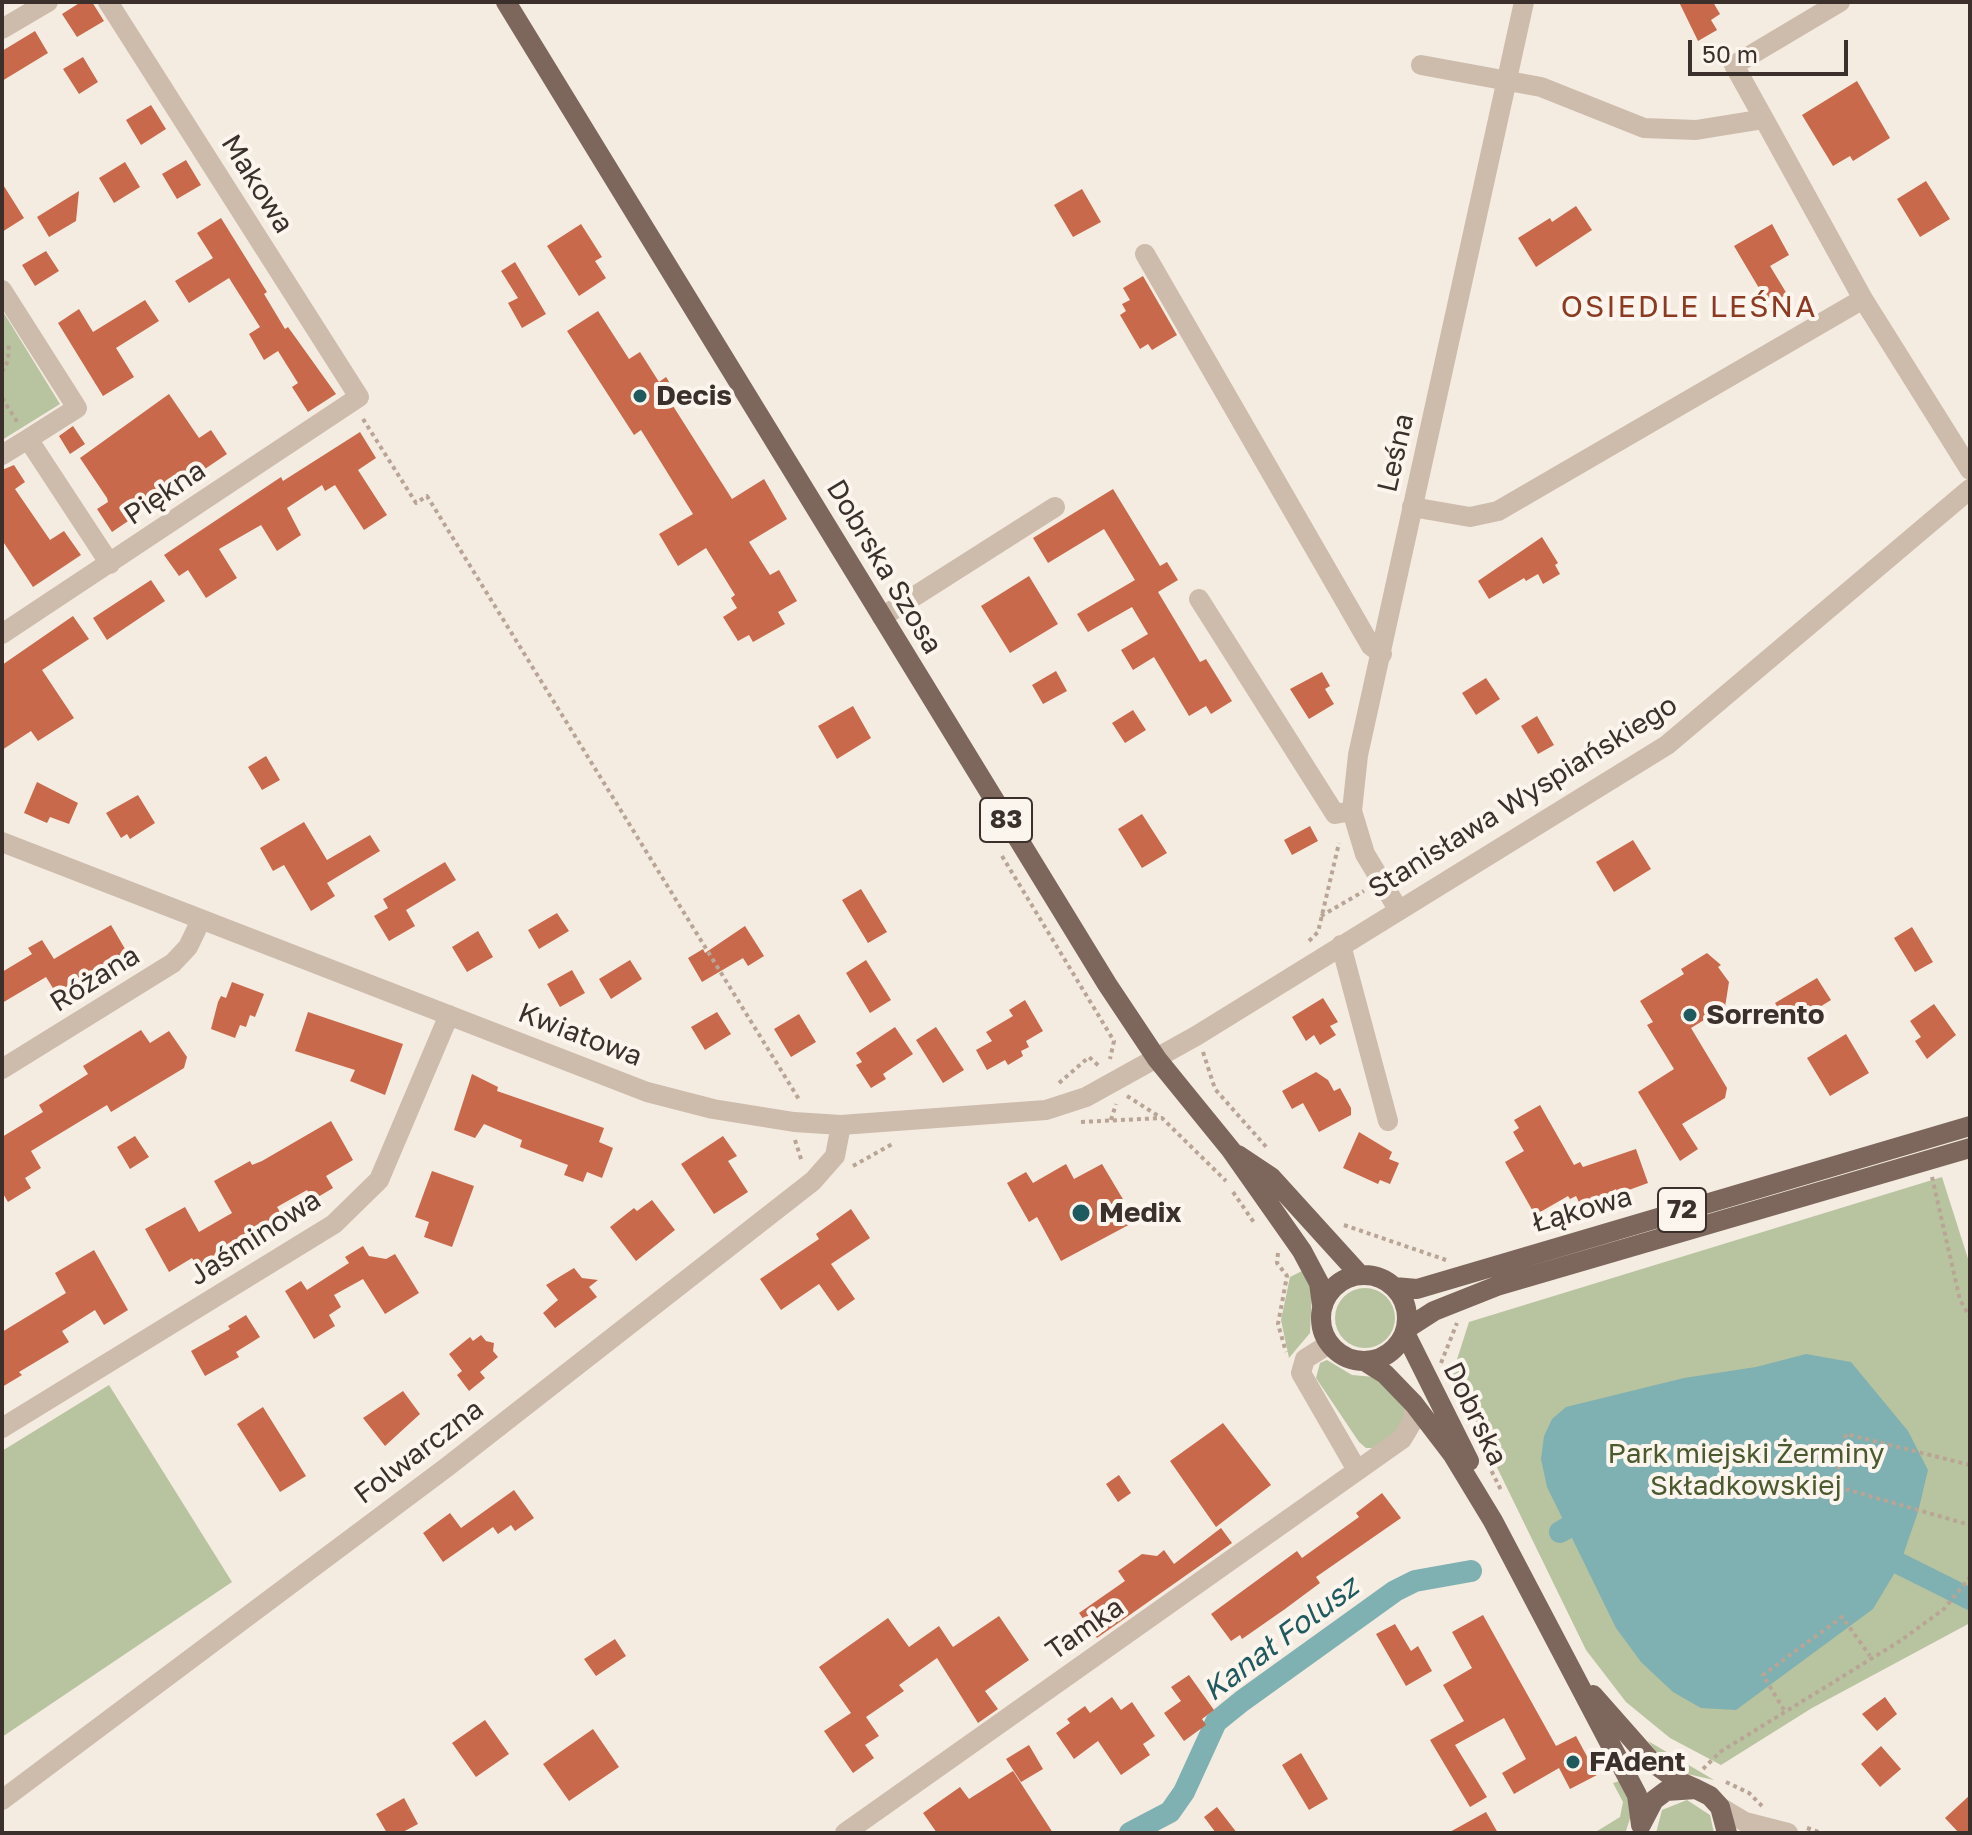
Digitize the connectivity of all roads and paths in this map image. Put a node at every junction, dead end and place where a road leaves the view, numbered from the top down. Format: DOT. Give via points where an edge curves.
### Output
graph roads {
  1 [pos="48,2"];
  2 [pos="108,2"];
  3 [pos="506,2"];
  4 [pos="1524,2"];
  5 [pos="1840,2"];
  6 [pos="2,29"];
  7 [pos="1421,65"];
  8 [pos="1506,79"];
  9 [pos="1764,119"];
  10 [pos="1145,254"];
  11 [pos="2,290"];
  12 [pos="1863,299"];
  13 [pos="7,334"];
  14 [pos="2,372"];
  15 [pos="2,398"];
  16 [pos="356,399"];
  17 [pos="28,439"];
  18 [pos="2,455"];
  19 [pos="1970,470"];
  20 [pos="1970,489"];
  21 [pos="1055,507"];
  22 [pos="1412,507"];
  23 [pos="110,564"];
  24 [pos="1199,599"];
  25 [pos="882,617"];
  26 [pos="2,634"];
  27 [pos="1382,654"];
  28 [pos="1347,812"];
  29 [pos="2,842"];
  30 [pos="1370,887"];
  31 [pos="1398,909"];
  32 [pos="1321,916"];
  33 [pos="201,920"];
  34 [pos="1305,945"];
  35 [pos="1341,945"];
  36 [pos="1062,956"];
  37 [pos="449,1015"];
  38 [pos="1201,1046"];
  39 [pos="1157,1059"];
  40 [pos="2,1069"];
  41 [pos="1104,1070"];
  42 [pos="1162,1118"];
  43 [pos="1111,1120"];
  44 [pos="1388,1121"];
  45 [pos="1066,1123"];
  46 [pos="814,1124"];
  47 [pos="841,1125"];
  48 [pos="1970,1126"];
  49 [pos="904,1139"];
  50 [pos="1970,1148"];
  51 [pos="1231,1150"];
  52 [pos="1275,1156"];
  53 [pos="845,1173"];
  54 [pos="1931,1173"];
  55 [pos="1337,1223"];
  56 [pos="1257,1225"];
  57 [pos="1272,1245"];
  58 [pos="1455,1263"];
  59 [pos="1360,1275"];
  60 [pos="1394,1287"];
  61 [pos="1322,1305"];
  62 [pos="1463,1310"];
  63 [pos="1970,1317"];
  64 [pos="1405,1331"];
  65 [pos="1329,1344"];
  66 [pos="1286,1355"];
  67 [pos="1366,1362"];
  68 [pos="1442,1372"];
  69 [pos="1414,1404"];
  70 [pos="2,1428"];
  71 [pos="1482,1452"];
  72 [pos="1970,1465"];
  73 [pos="1357,1470"];
  74 [pos="1508,1505"];
  75 [pos="1493,1521"];
  76 [pos="1970,1525"];
  77 [pos="1970,1577"];
  78 [pos="1870,1656"];
  79 [pos="1569,1668"];
  80 [pos="1784,1710"];
  81 [pos="1691,1762"];
  82 [pos="1703,1769"];
  83 [pos="1696,1789"];
  84 [pos="2,1800"];
  85 [pos="1720,1807"];
  86 [pos="1767,1812"];
  87 [pos="1641,1829"];
  88 [pos="845,1833"];
  89 [pos="1727,1833"];
  90 [pos="1788,1833"];
  1 -- 6 [label="street"];
  2 -- 16 [label="street, Makowa"];
  3 -- 25 [label="main road, Dobrska Szosa / 83"];
  4 -- 8 [label="street, Leśna"];
  5 -- 9 [label="street" via="1734,65"];
  7 -- 8 [label="street"];
  8 -- 9 [label="street" via="1554,91 1644,128 1696,130"];
  8 -- 22 [label="street, Leśna"];
  9 -- 12 [label="street"];
  10 -- 27 [label="street" via="1369,643"];
  11 -- 17 [label="street" via="77,408"];
  12 -- 19 [label="street"];
  12 -- 22 [label="street" via="1498,511 1470,517"];
  13 -- 14 [label="path" via="10,347"];
  15 -- 17 [label="path"];
  16 -- 23 [label="street, Piękna"];
  16 -- 46 [label="path" via="416,503 427,496"];
  17 -- 18 [label="street"];
  17 -- 23 [label="street"];
  20 -- 31 [label="street, Stanisława Wyspiańskiego" via="1667,745"];
  21 -- 25 [label="street"];
  22 -- 27 [label="street, Leśna"];
  23 -- 26 [label="street, Piękna"];
  24 -- 28 [label="street" via="1335,814"];
  25 -- 39 [label="main road, Dobrska Szosa / 83"];
  27 -- 28 [label="street, Leśna"];
  28 -- 31 [label="street, Leśna"];
  28 -- 32 [label="path"];
  29 -- 33 [label="street, Kwiatowa"];
  30 -- 32 [label="path"];
  31 -- 35 [label="street, Stanisława Wyspiańskiego"];
  32 -- 34 [label="path" via="1318,932"];
  33 -- 37 [label="street, Kwiatowa"];
  33 -- 40 [label="street, Różana" via="173,963"];
  35 -- 39 [label="street, Stanisława Wyspiańskiego"];
  35 -- 44 [label="street"];
  36 -- 41 [label="path" via="1114,1041"];
  37 -- 46 [label="street, Kwiatowa" via="647,1092 713,1109"];
  37 -- 70 [label="street, Jaśminowa" via="379,1180 334,1224"];
  38 -- 52 [label="path" via="1215,1089"];
  39 -- 47 [label="street, Kwiatowa" via="1086,1097 1046,1110"];
  39 -- 51 [label="main road, Dobrska Szosa / 83"];
  42 -- 43 [label="path"];
  42 -- 43 [label="path" via="1125,1095 1119,1096"];
  42 -- 56 [label="path" via="1230,1186"];
  43 -- 45 [label="path"];
  46 -- 47 [label="street, Kwiatowa"];
  47 -- 84 [label="street, Folwarczna" via="835,1156 813,1181 447,1467"];
  48 -- 60 [label="main road, Łąkowa / 72" via="1417,1289"];
  49 -- 53 [label="path"];
  50 -- 64 [label="main road, Łąkowa / 72" via="1497,1286 1434,1311"];
  51 -- 59 [label="main road, Dobrska Szosa / 83" via="1271,1177"];
  51 -- 61 [label="main road, Dobrska Szosa / 83" via="1302,1251 1319,1283"];
  54 -- 63 [label="path" via="1960,1300"];
  55 -- 58 [label="path"];
  57 -- 66 [label="path" via="1287,1276 1278,1324"];
  59 -- 60 [label="main road, 72"];
  59 -- 61 [label="main road" via="1336,1284"];
  60 -- 64 [label="main road" via="1406,1307"];
  61 -- 65 [label="main road" via="1320,1318"];
  62 -- 68 [label="path"];
  64 -- 67 [label="main road, 72" via="1390,1353"];
  64 -- 75 [label="main road, Dobrska"];
  65 -- 67 [label="main road" via="1352,1360"];
  65 -- 73 [label="street" via="1305,1359 1301,1373"];
  67 -- 69 [label="main road, Dobrska"];
  69 -- 73 [label="street, Tamka" via="1410,1431"];
  69 -- 75 [label="main road, Dobrska"];
  71 -- 74 [label="path"];
  72 -- 76 [label="path" via="1846,1434 1835,1486"];
  73 -- 88 [label="street, Tamka"];
  75 -- 79 [label="main road, Dobrska"];
  77 -- 78 [label="path" via="1944,1609"];
  78 -- 80 [label="path"];
  78 -- 80 [label="path" via="1842,1617 1763,1675"];
  79 -- 83 [label="main road, Dobrska" via="1653,1763"];
  79 -- 87 [label="main road, Dobrska" via="1637,1795"];
  80 -- 82 [label="path"];
  81 -- 82 [label="path"];
  82 -- 86 [label="path" via="1749,1793"];
  83 -- 85 [label="main road, Dobrska"];
  83 -- 87 [label="main road" via="1666,1791 1654,1800"];
  85 -- 89 [label="main road"];
  85 -- 90 [label="street" via="1745,1822"];
}
